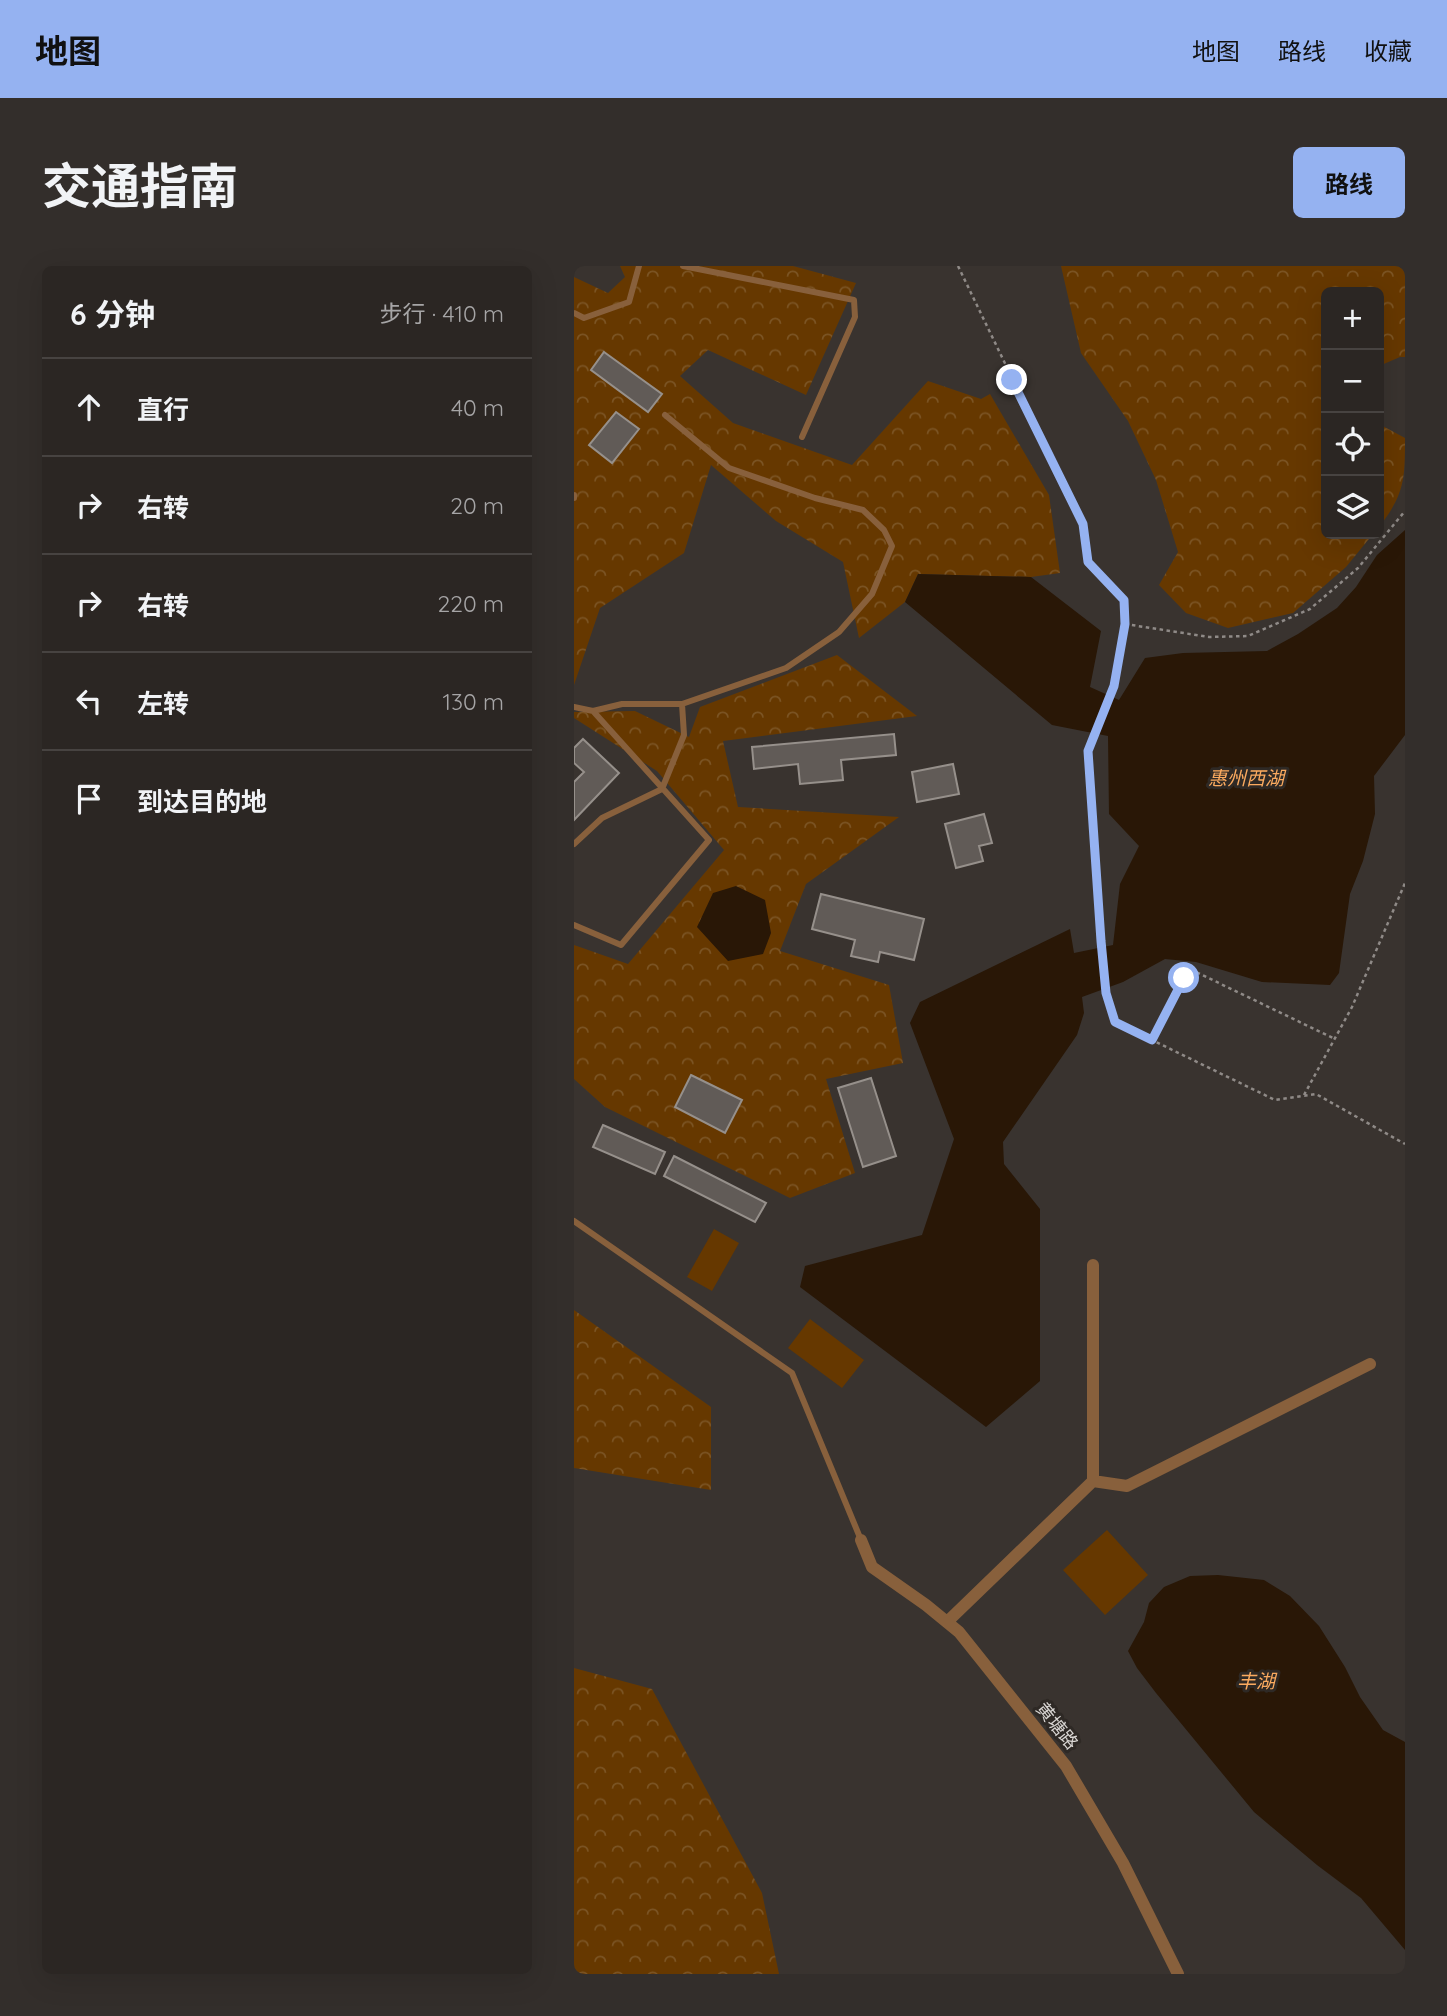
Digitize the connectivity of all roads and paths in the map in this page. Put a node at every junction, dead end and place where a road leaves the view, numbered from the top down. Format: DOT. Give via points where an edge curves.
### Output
graph roads {
  1 [pos="639,266"];
  2 [pos="683,266"];
  3 [pos="958,266"];
  4 [pos="574,313"];
  5 [pos="664,415"];
  6 [pos="802,437"];
  7 [pos="1405,511"];
  8 [pos="1125,624"];
  9 [pos="682,704"];
  10 [pos="574,707"];
  11 [pos="593,711"];
  12 [pos="662,789"];
  13 [pos="574,844"];
  14 [pos="1405,883"];
  15 [pos="574,925"];
  16 [pos="1335,1039"];
  17 [pos="1152,1040"];
  18 [pos="1304,1096"];
  19 [pos="1405,1144"];
  20 [pos="574,1221"];
  21 [pos="1093,1265"];
  22 [pos="1370,1364"];
  23 [pos="1093,1481"];
  24 [pos="861,1540"];
  25 [pos="947,1622"];
  26 [pos="1178,1974"];
  1 -- 4 [label="lane" via="629,302 584,318"];
  2 -- 6 [label="lane" via="854,300 855,317"];
  3 -- 8 [label="path" via="1083,524 1088,562 1124,600"];
  5 -- 9 [label="lane" via="729,468 863,510 884,530 892,546 872,594 839,632 786,668"];
  7 -- 8 [label="path" via="1357,568 1310,609 1248,636 1209,637"];
  8 -- 17 [label="path" via="1114,686 1088,751 1106,993 1115,1022"];
  9 -- 11 [label="lane" via="622,704"];
  9 -- 12 [label="lane" via="684,735"];
  10 -- 11 [label="lane"];
  11 -- 12 [label="lane"];
  12 -- 13 [label="lane" via="602,817"];
  12 -- 15 [label="lane" via="709,840 621,945"];
  14 -- 16 [label="path"];
  16 -- 17 [label="path" via="1196,972 1184,978"];
  16 -- 18 [label="path"];
  17 -- 18 [label="path" via="1275,1100"];
  18 -- 19 [label="path" via="1316,1094"];
  20 -- 24 [label="lane" via="792,1373"];
  21 -- 23 [label="street"];
  22 -- 23 [label="street" via="1127,1486"];
  23 -- 25 [label="street"];
  24 -- 25 [label="street, 黄塘路" via="872,1567"];
  25 -- 26 [label="street, 黄塘路" via="1066,1766 1123,1863"];
}
